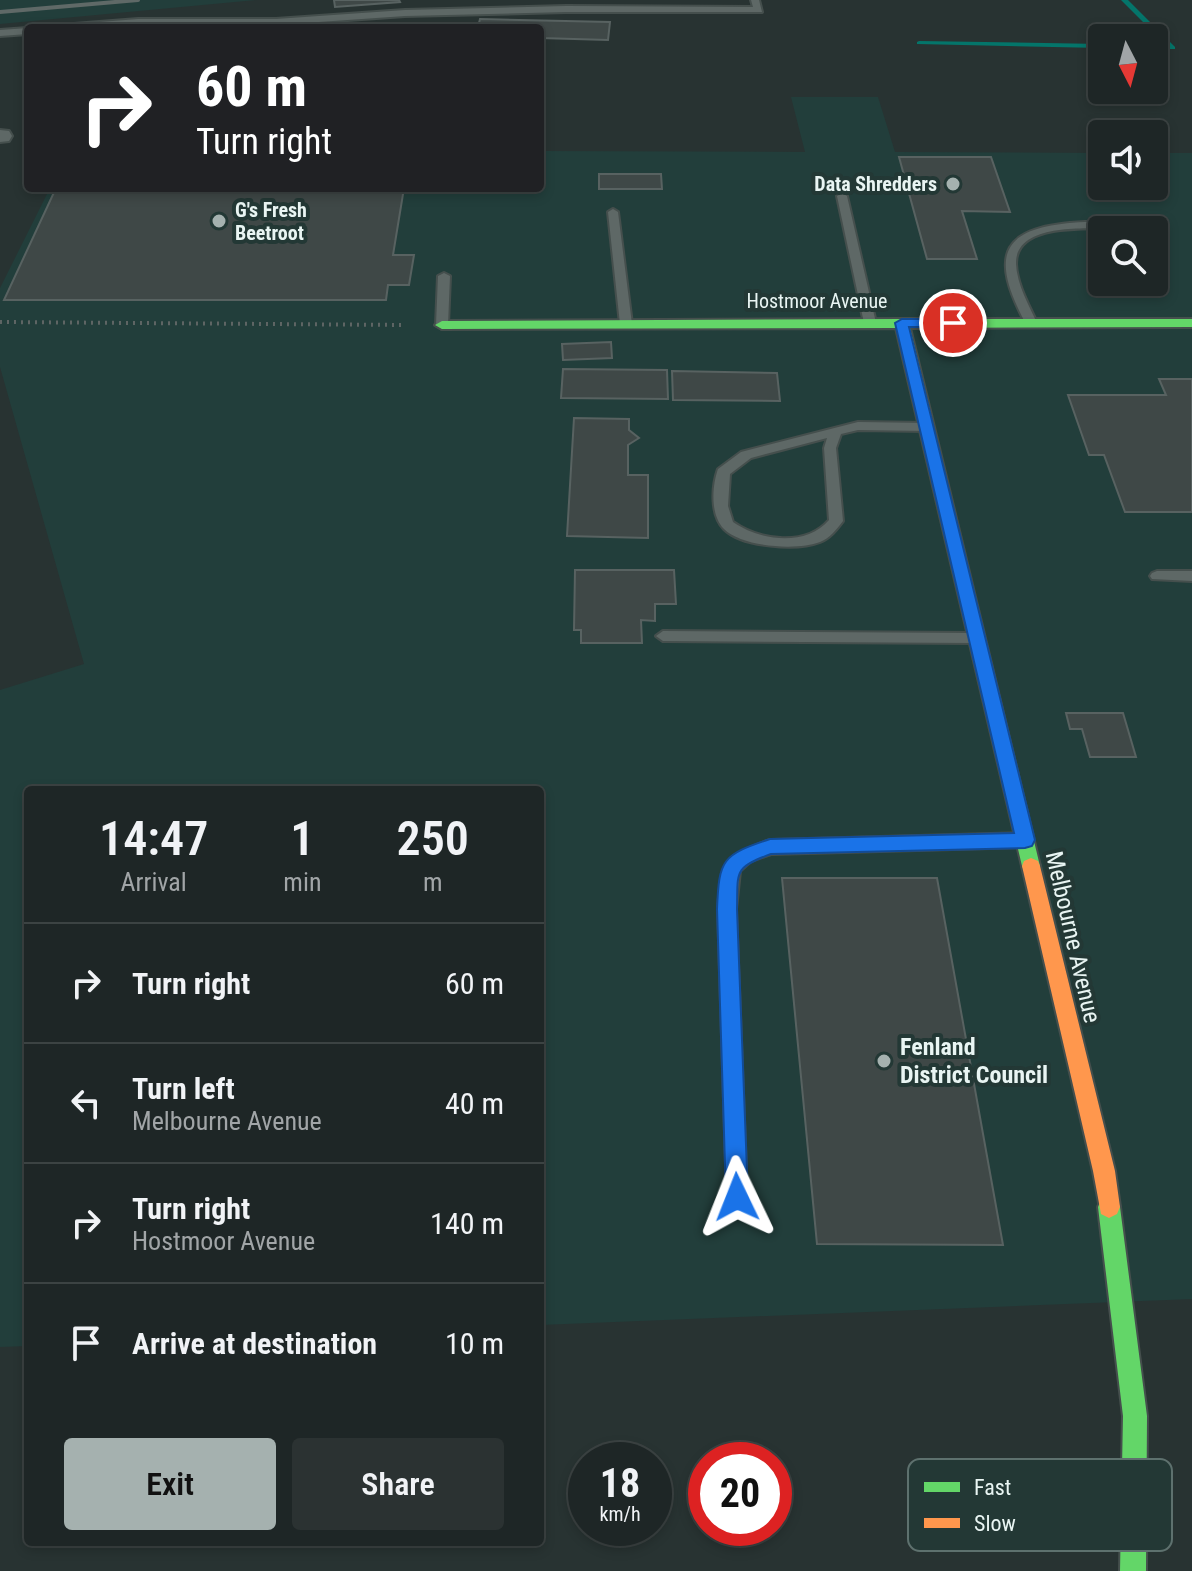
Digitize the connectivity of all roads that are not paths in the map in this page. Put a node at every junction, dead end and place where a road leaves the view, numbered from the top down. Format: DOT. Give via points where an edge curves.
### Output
graph roads {
  1 [pos="755,0"];
  2 [pos="112,24"];
  3 [pos="24,31"];
  4 [pos="0,33"];
  5 [pos="842,196"];
  6 [pos="613,212"];
  7 [pos="1088,227"];
  8 [pos="444,276"];
  9 [pos="870,323"];
  10 [pos="902,323"];
  11 [pos="1031,323"];
  12 [pos="1192,323"];
  13 [pos="626,324"];
  14 [pos="442,325"];
  15 [pos="927,427"];
  16 [pos="835,432"];
  17 [pos="1157,576"];
  18 [pos="1192,576"];
  19 [pos="663,636"];
  20 [pos="977,638"];
  21 [pos="1025,840"];
  22 [pos="737,1197"];
  23 [pos="1134,1459"];
  24 [pos="1133,1551"];
  25 [pos="1133,1571"];
  1 -- 2 [label="lane" via="759,10 566,9"];
  3 -- 4 [label="lane"];
  5 -- 9 [label="lane"];
  6 -- 13 [label="lane"];
  7 -- 11 [label="lane" via="1036,230 1019,240 1010,257"];
  8 -- 14 [label="lane"];
  9 -- 10 [label="street, Hostmoor Avenue"];
  9 -- 13 [label="street, Hostmoor Avenue"];
  10 -- 11 [label="street, Hostmoor Avenue"];
  10 -- 15 [label="street, Melbourne Avenue"];
  11 -- 12 [label="street, Hostmoor Avenue"];
  13 -- 14 [label="street, Hostmoor Avenue"];
  15 -- 16 [label="lane" via="858,426"];
  15 -- 20 [label="street, Melbourne Avenue"];
  16 -- 16 [label="lane" via="830,448 836,521 826,534 778,543 729,525 723,516 723,472 746,455"];
  17 -- 18 [label="lane"];
  19 -- 20 [label="lane"];
  20 -- 21 [label="street, Melbourne Avenue"];
  21 -- 22 [label="lane" via="770,847 739,858 728,874 727,909"];
  21 -- 23 [label="street, Melbourne Avenue" via="1104,1171 1135,1416"];
  24 -- 25 [label="street, Melbourne Avenue"];
}
